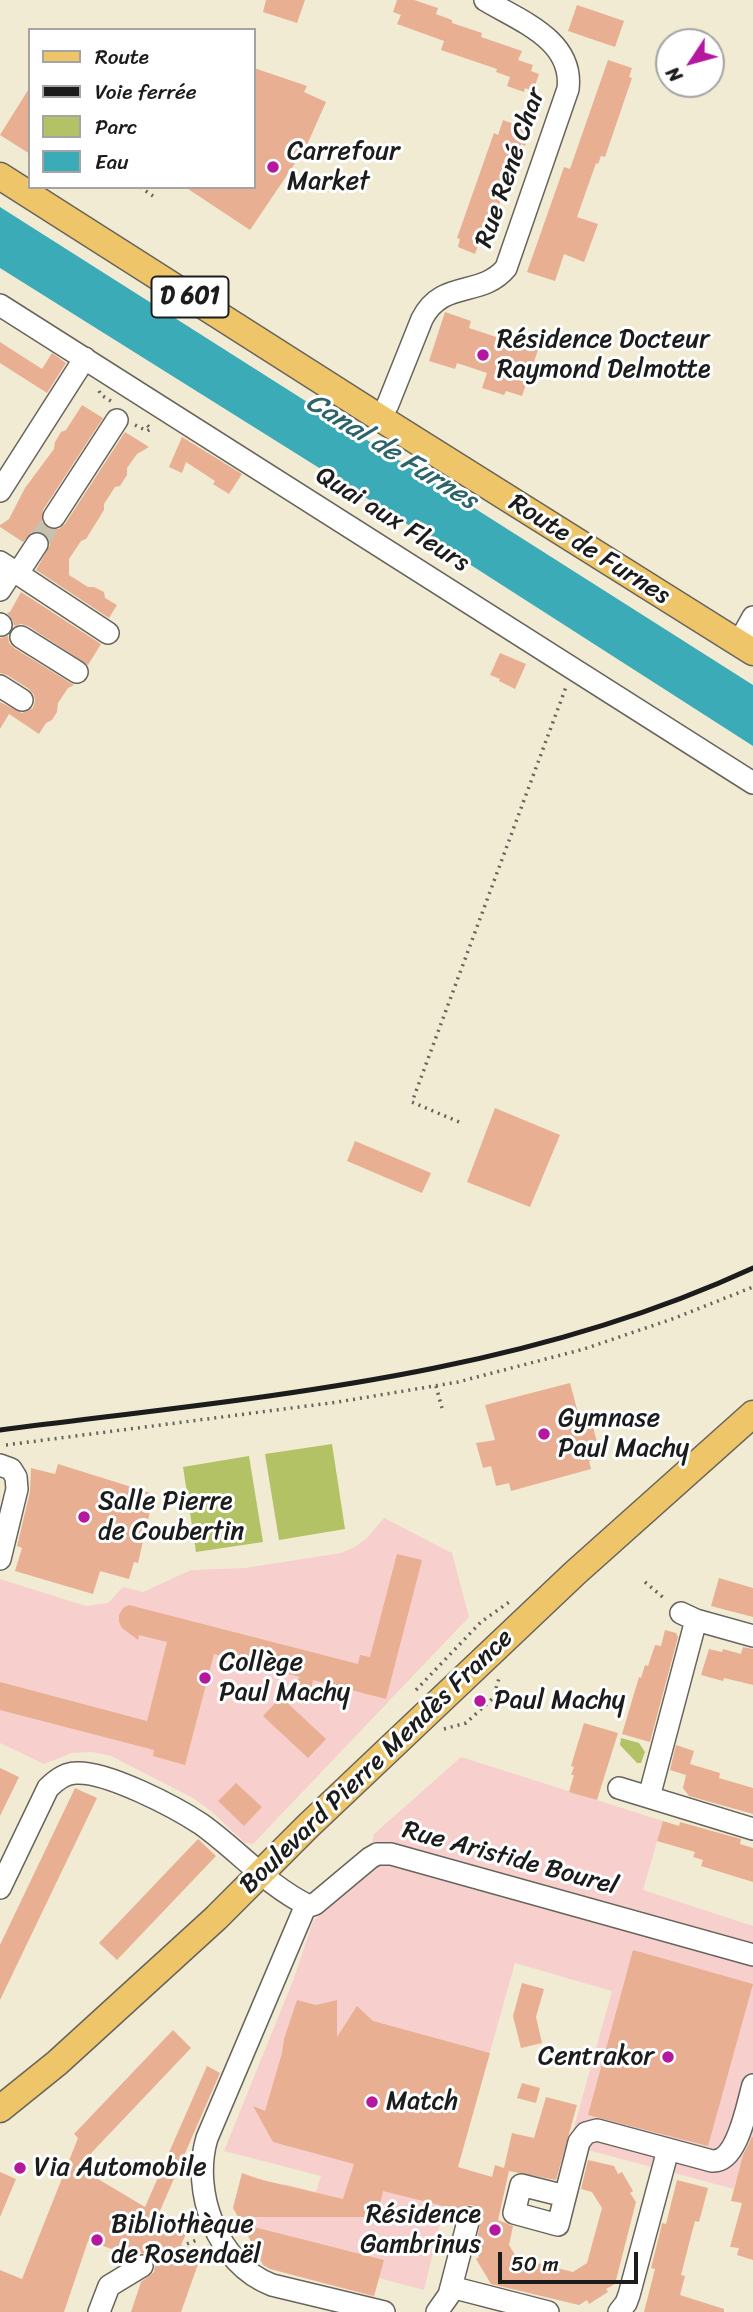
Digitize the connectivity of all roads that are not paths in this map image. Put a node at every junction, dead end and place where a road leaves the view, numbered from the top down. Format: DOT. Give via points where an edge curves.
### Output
graph roads {
  1 [pos="485,0"];
  2 [pos="0,157"];
  3 [pos="28,175"];
  4 [pos="0,176"];
  5 [pos="50,189"];
  6 [pos="0,305"];
  7 [pos="85,359"];
  8 [pos="384,411"];
  9 [pos="117,421"];
  10 [pos="0,491"];
  11 [pos="54,517"];
  12 [pos="37,544"];
  13 [pos="10,568"];
  14 [pos="0,590"];
  15 [pos="108,633"];
  16 [pos="749,635"];
  17 [pos="21,637"];
  18 [pos="77,672"];
  19 [pos="0,686"];
  20 [pos="22,700"];
  21 [pos="753,783"];
  22 [pos="753,1414"];
  23 [pos="753,1435"];
  24 [pos="0,1465"];
  25 [pos="0,1559"];
  26 [pos="753,1636"];
  27 [pos="619,1788"];
  28 [pos="649,1797"];
  29 [pos="753,1829"];
  30 [pos="265,1879"];
  31 [pos="0,1888"];
  32 [pos="306,1905"];
  33 [pos="753,1955"];
  34 [pos="753,2085"];
  35 [pos="0,2109"];
  36 [pos="0,2127"];
  37 [pos="668,2150"];
  38 [pos="565,2196"];
  39 [pos="468,2218"];
  40 [pos="142,2266"];
  41 [pos="451,2287"];
  42 [pos="99,2312"];
  43 [pos="384,2312"];
  44 [pos="437,2312"];
  45 [pos="548,2312"];
  46 [pos="619,2312"];
  1 -- 8 [label="street, Rue René Char" via="556,45 567,66 568,89 506,268 487,284 452,291 429,307"];
  2 -- 3 [label="main road"];
  4 -- 8 [label="main road, Route de Furnes / D 601"];
  5 -- 8 [label="main road, Route de Furnes / D 601"];
  6 -- 7 [label="street, Quai aux Fleurs"];
  7 -- 10 [label="street"];
  7 -- 21 [label="street, Quai aux Fleurs"];
  8 -- 16 [label="main road, Route de Furnes / D 601"];
  9 -- 11 [label="street"];
  12 -- 13 [label="street"];
  13 -- 14 [label="street"];
  13 -- 15 [label="street"];
  17 -- 18 [label="street"];
  19 -- 20 [label="street"];
  22 -- 30 [label="main road, Boulevard Pierre Mendès France" via="619,1532"];
  23 -- 30 [label="main road, Boulevard Pierre Mendès France"];
  24 -- 25 [label="street" via="11,1469 17,1482"];
  26 -- 28 [label="street" via="688,1616"];
  27 -- 28 [label="street"];
  28 -- 29 [label="street"];
  30 -- 31 [label="street" via="187,1816 117,1782 72,1773 48,1788"];
  30 -- 32 [label="street"];
  30 -- 35 [label="main road, Boulevard Pierre Mendès France"];
  30 -- 36 [label="main road, Boulevard Pierre Mendès France"];
  32 -- 33 [label="street, Rue Aristide Bourel" via="314,1905 370,1858 391,1854"];
  32 -- 43 [label="street" via="210,2130 201,2171 204,2197 218,2232 256,2279"];
  34 -- 37 [label="street" via="727,2158 717,2162"];
  37 -- 38 [label="street" via="592,2130 579,2142"];
  37 -- 46 [label="street" via="629,2295"];
  39 -- 41 [label="street"];
  40 -- 42 [label="street" via="109,2286"];
  41 -- 44 [label="street"];
  41 -- 45 [label="street"];
}
